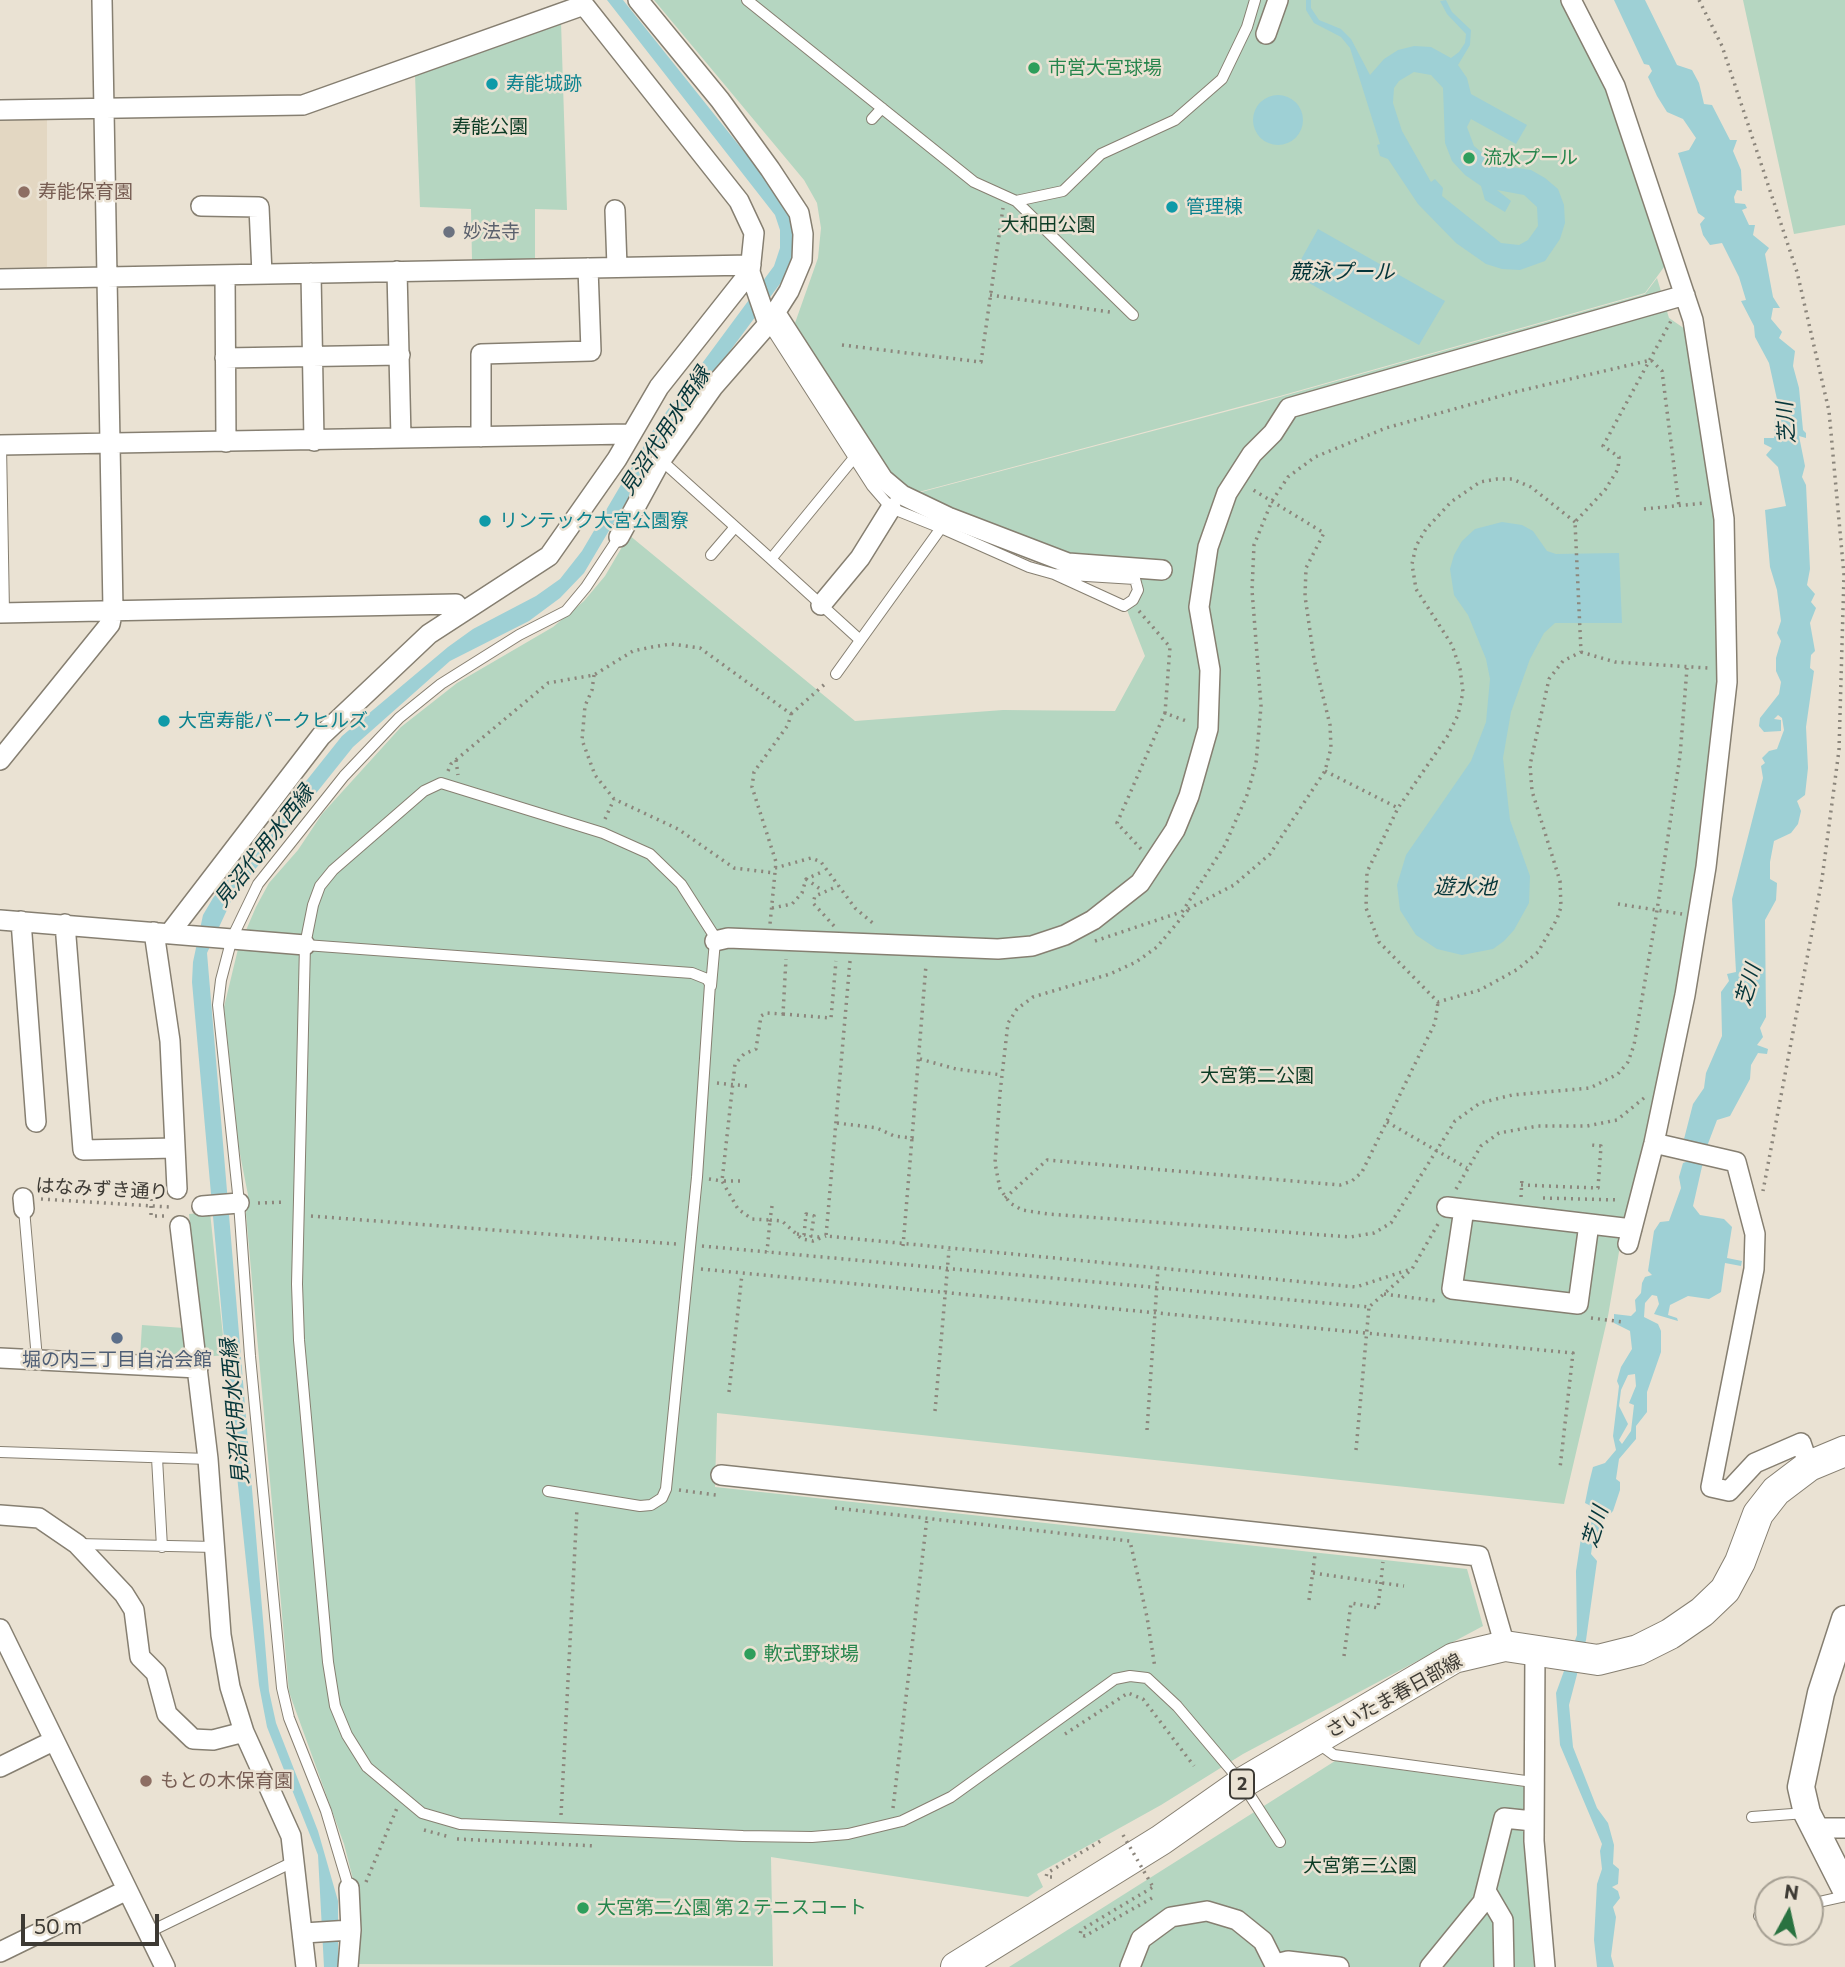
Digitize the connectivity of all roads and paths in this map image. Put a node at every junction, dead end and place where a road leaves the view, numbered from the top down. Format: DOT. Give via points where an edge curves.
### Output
graph roads {
  1 [pos="103,0"];
  2 [pos="638,0"];
  3 [pos="747,0"];
  4 [pos="1255,0"];
  5 [pos="1279,0"];
  6 [pos="1571,0"];
  7 [pos="1699,0"];
  8 [pos="582,3"];
  9 [pos="1266,34"];
  10 [pos="882,108"];
  11 [pos="104,109"];
  12 [pos="0,110"];
  13 [pos="872,120"];
  14 [pos="1005,196"];
  15 [pos="1016,201"];
  16 [pos="201,206"];
  17 [pos="615,210"];
  18 [pos="617,267"];
  19 [pos="588,268"];
  20 [pos="751,269"];
  21 [pos="397,271"];
  22 [pos="311,273"];
  23 [pos="262,274"];
  24 [pos="225,275"];
  25 [pos="108,277"];
  26 [pos="0,279"];
  27 [pos="990,295"];
  28 [pos="1685,295"];
  29 [pos="1133,315"];
  30 [pos="772,318"];
  31 [pos="842,345"];
  32 [pos="400,355"];
  33 [pos="313,356"];
  34 [pos="225,358"];
  35 [pos="1651,360"];
  36 [pos="629,433"];
  37 [pos="481,437"];
  38 [pos="401,439"];
  39 [pos="314,441"];
  40 [pos="226,442"];
  41 [pos="111,443"];
  42 [pos="0,445"];
  43 [pos="852,459"];
  44 [pos="661,460"];
  45 [pos="1236,480"];
  46 [pos="1272,501"];
  47 [pos="1722,501"];
  48 [pos="1679,506"];
  49 [pos="891,508"];
  50 [pos="1644,509"];
  51 [pos="1575,522"];
  52 [pos="735,527"];
  53 [pos="941,528"];
  54 [pos="619,537"];
  55 [pos="712,555"];
  56 [pos="771,559"];
  57 [pos="1163,570"];
  58 [pos="1054,574"];
  59 [pos="1129,604"];
  60 [pos="821,605"];
  61 [pos="113,610"];
  62 [pos="2,612"];
  63 [pos="463,612"];
  64 [pos="860,640"];
  65 [pos="1581,652"];
  66 [pos="836,674"];
  67 [pos="594,675"];
  68 [pos="1165,713"];
  69 [pos="791,714"];
  70 [pos="1209,729"];
  71 [pos="0,760"];
  72 [pos="1325,771"];
  73 [pos="445,784"];
  74 [pos="614,799"];
  75 [pos="1398,808"];
  76 [pos="599,832"];
  77 [pos="1155,863"];
  78 [pos="775,870"];
  79 [pos="822,872"];
  80 [pos="806,879"];
  81 [pos="838,886"];
  82 [pos="823,891"];
  83 [pos="1618,904"];
  84 [pos="772,908"];
  85 [pos="1188,909"];
  86 [pos="1657,910"];
  87 [pos="1664,911"];
  88 [pos="1182,912"];
  89 [pos="0,920"];
  90 [pos="22,921"];
  91 [pos="65,924"];
  92 [pos="168,933"];
  93 [pos="1065,935"];
  94 [pos="226,938"];
  95 [pos="769,940"];
  96 [pos="715,941"];
  97 [pos="306,945"];
  98 [pos="897,947"];
  99 [pos="927,948"];
  100 [pos="837,949"];
  101 [pos="799,957"];
  102 [pos="710,991"];
  103 [pos="1438,1002"];
  104 [pos="783,1014"];
  105 [pos="920,1059"];
  106 [pos="1002,1074"];
  107 [pos="703,1082"];
  108 [pos="731,1084"];
  109 [pos="747,1086"];
  110 [pos="1645,1097"];
  111 [pos="36,1122"];
  112 [pos="1386,1122"];
  113 [pos="837,1123"];
  114 [pos="912,1138"];
  115 [pos="1654,1143"];
  116 [pos="1591,1145"];
  117 [pos="175,1148"];
  118 [pos="1437,1150"];
  119 [pos="1467,1168"];
  120 [pos="697,1177"];
  121 [pos="1522,1178"];
  122 [pos="722,1181"];
  123 [pos="740,1181"];
  124 [pos="1521,1185"];
  125 [pos="177,1189"];
  126 [pos="1763,1193"];
  127 [pos="1510,1197"];
  128 [pos="1521,1197"];
  129 [pos="1005,1198"];
  130 [pos="1639,1200"];
  131 [pos="298,1202"];
  132 [pos="237,1203"];
  133 [pos="24,1204"];
  134 [pos="202,1206"];
  135 [pos="772,1206"];
  136 [pos="1455,1208"];
  137 [pos="298,1215"];
  138 [pos="770,1220"];
  139 [pos="1589,1224"];
  140 [pos="180,1226"];
  141 [pos="795,1233"];
  142 [pos="826,1236"];
  143 [pos="820,1237"];
  144 [pos="689,1245"];
  145 [pos="904,1246"];
  146 [pos="949,1250"];
  147 [pos="767,1252"];
  148 [pos="687,1267"];
  149 [pos="947,1269"];
  150 [pos="1158,1269"];
  151 [pos="1412,1269"];
  152 [pos="741,1274"];
  153 [pos="1157,1288"];
  154 [pos="945,1293"];
  155 [pos="1369,1307"];
  156 [pos="1155,1313"];
  157 [pos="1367,1332"];
  158 [pos="0,1358"];
  159 [pos="37,1359"];
  160 [pos="198,1368"];
  161 [pos="729,1392"];
  162 [pos="935,1411"];
  163 [pos="1147,1430"];
  164 [pos="1356,1450"];
  165 [pos="1845,1451"];
  166 [pos="0,1452"];
  167 [pos="157,1458"];
  168 [pos="208,1459"];
  169 [pos="1809,1466"];
  170 [pos="1560,1468"];
  171 [pos="721,1485"];
  172 [pos="666,1489"];
  173 [pos="548,1491"];
  174 [pos="577,1496"];
  175 [pos="831,1508"];
  176 [pos="0,1515"];
  177 [pos="927,1518"];
  178 [pos="1317,1539"];
  179 [pos="77,1544"];
  180 [pos="1385,1546"];
  181 [pos="162,1547"];
  182 [pos="215,1547"];
  183 [pos="1313,1573"];
  184 [pos="1381,1583"];
  185 [pos="1404,1586"];
  186 [pos="1310,1600"];
  187 [pos="1845,1619"];
  188 [pos="0,1629"];
  189 [pos="1505,1646"];
  190 [pos="1540,1652"];
  191 [pos="1344,1656"];
  192 [pos="1156,1685"];
  193 [pos="244,1732"];
  194 [pos="1061,1737"];
  195 [pos="53,1741"];
  196 [pos="1314,1741"];
  197 [pos="1194,1766"];
  198 [pos="0,1767"];
  199 [pos="1534,1782"];
  200 [pos="1242,1783"];
  201 [pos="399,1796"];
  202 [pos="1752,1817"];
  203 [pos="1810,1820"];
  204 [pos="1533,1821"];
  205 [pos="891,1823"];
  206 [pos="1845,1828"];
  207 [pos="560,1830"];
  208 [pos="1104,1839"];
  209 [pos="1280,1842"];
  210 [pos="295,1861"];
  211 [pos="349,1888"];
  212 [pos="1845,1888"];
  213 [pos="127,1890"];
  214 [pos="1486,1891"];
  215 [pos="1845,1896"];
  216 [pos="1152,1898"];
  217 [pos="1824,1901"];
  218 [pos="351,1924"];
  219 [pos="149,1932"];
  220 [pos="304,1933"];
  221 [pos="0,1952"];
  222 [pos="1276,1966"];
  223 [pos="165,1967"];
  224 [pos="306,1967"];
  225 [pos="348,1967"];
  226 [pos="956,1967"];
  227 [pos="1130,1967"];
  228 [pos="1339,1967"];
  229 [pos="1430,1967"];
  230 [pos="1504,1967"];
  231 [pos="1545,1967"];
  1 -- 11 [label="street"];
  2 -- 30 [label="street" via="720,100 799,213 802,260"];
  3 -- 10 [label="lane"];
  4 -- 15 [label="lane" via="1222,79 1175,120 1101,154 1063,191"];
  5 -- 9 [label="street"];
  6 -- 28 [label="street" via="1615,86"];
  7 -- 126 [label="path" via="1722,46 1797,272 1829,411 1844,575 1839,750 1822,879"];
  8 -- 11 [label="street" via="303,105"];
  8 -- 20 [label="street" via="739,201 754,233"];
  10 -- 13 [label="lane"];
  10 -- 14 [label="lane" via="974,182"];
  11 -- 12 [label="street"];
  11 -- 25 [label="street"];
  14 -- 15 [label="lane"];
  14 -- 27 [label="path"];
  15 -- 29 [label="lane"];
  16 -- 23 [label="street" via="259,207"];
  17 -- 18 [label="street"];
  18 -- 19 [label="street"];
  18 -- 20 [label="street"];
  19 -- 21 [label="street"];
  19 -- 37 [label="street" via="591,351 481,354"];
  20 -- 30 [label="street"];
  20 -- 36 [label="street"];
  21 -- 22 [label="street"];
  21 -- 32 [label="street"];
  22 -- 23 [label="street"];
  22 -- 33 [label="street"];
  23 -- 24 [label="street"];
  24 -- 25 [label="street"];
  24 -- 34 [label="street"];
  25 -- 26 [label="street"];
  25 -- 41 [label="street"];
  27 -- 29 [label="path"];
  27 -- 31 [label="path" via="981,362"];
  28 -- 35 [label="path"];
  28 -- 45 [label="street" via="1289,408"];
  28 -- 47 [label="street"];
  30 -- 43 [label="lane"];
  30 -- 44 [label="street" via="713,387"];
  30 -- 57 [label="street" via="883,480 902,495 1068,563"];
  32 -- 33 [label="street"];
  32 -- 38 [label="street"];
  33 -- 34 [label="street"];
  33 -- 39 [label="street"];
  34 -- 40 [label="street"];
  35 -- 46 [label="path" via="1385,428 1315,457 1289,477"];
  35 -- 48 [label="path" via="1662,371"];
  35 -- 51 [label="path" via="1603,446 1619,457 1618,469"];
  36 -- 37 [label="street"];
  36 -- 63 [label="street" via="617,459 549,556"];
  37 -- 38 [label="street"];
  38 -- 39 [label="street"];
  39 -- 40 [label="street"];
  40 -- 41 [label="street"];
  41 -- 42 [label="street"];
  41 -- 61 [label="street"];
  42 -- 62 [label="lane"];
  43 -- 49 [label="lane"];
  43 -- 56 [label="lane"];
  44 -- 52 [label="lane"];
  44 -- 54 [label="street"];
  45 -- 46 [label="path"];
  45 -- 70 [label="street" via="1208,547 1199,607 1210,670"];
  46 -- 72 [label="path" via="1324,533 1306,568 1305,596 1330,725"];
  46 -- 88 [label="path" via="1254,545 1251,568 1261,706 1256,763 1225,845"];
  47 -- 48 [label="path"];
  47 -- 115 [label="street" via="1727,682 1706,867"];
  48 -- 50 [label="path"];
  49 -- 53 [label="lane"];
  49 -- 60 [label="street" via="860,558"];
  51 -- 65 [label="path"];
  51 -- 75 [label="path" via="1531,487 1497,479 1464,492 1426,529 1412,564 1416,589 1452,645 1463,692 1447,737"];
  52 -- 55 [label="lane"];
  52 -- 56 [label="lane"];
  53 -- 58 [label="lane"];
  53 -- 64 [label="lane"];
  54 -- 94 [label="lane" via="566,611 442,684 399,718 344,776 258,884"];
  56 -- 60 [label="lane"];
  58 -- 59 [label="lane" via="1124,606"];
  58 -- 59 [label="lane" via="1135,579 1138,590"];
  59 -- 68 [label="path" via="1145,615 1170,647"];
  60 -- 64 [label="lane"];
  61 -- 62 [label="street"];
  61 -- 63 [label="street" via="456,604"];
  61 -- 71 [label="street" via="110,624"];
  63 -- 92 [label="street" via="429,634 321,736"];
  64 -- 66 [label="lane"];
  65 -- 86 [label="path" via="1615,662 1687,667 1680,756"];
  65 -- 103 [label="path" via="1563,661 1549,679 1530,765 1532,791 1560,881 1557,919 1538,952 1518,969 1480,990"];
  66 -- 69 [label="path"];
  67 -- 69 [label="path" via="633,651 671,644 700,648"];
  67 -- 73 [label="path" via="548,683 451,764"];
  67 -- 74 [label="path" via="582,740 595,775"];
  68 -- 70 [label="path"];
  68 -- 77 [label="path" via="1116,823"];
  69 -- 78 [label="path" via="754,772 752,787"];
  70 -- 77 [label="street" via="1189,796"];
  72 -- 75 [label="path"];
  72 -- 85 [label="path" via="1270,854 1234,885"];
  73 -- 76 [label="lane"];
  73 -- 97 [label="lane" via="424,791 333,870 313,905"];
  74 -- 76 [label="path"];
  74 -- 78 [label="path" via="678,828 734,868"];
  75 -- 103 [label="path" via="1367,872 1366,908 1379,942"];
  76 -- 96 [label="lane" via="666,866"];
  77 -- 93 [label="street" via="1120,902"];
  78 -- 81 [label="path" via="811,858 821,862"];
  78 -- 84 [label="path"];
  79 -- 80 [label="path"];
  80 -- 82 [label="path"];
  80 -- 84 [label="path" via="792,904"];
  81 -- 82 [label="path"];
  81 -- 98 [label="path"];
  82 -- 100 [label="path" via="813,904 839,932"];
  83 -- 86 [label="path"];
  84 -- 95 [label="path"];
  85 -- 88 [label="path"];
  85 -- 106 [label="path" via="1157,947 1136,962 1033,997 1017,1009 1008,1023"];
  86 -- 87 [label="path"];
  86 -- 118 [label="path" via="1634,1045 1618,1074 1590,1088 1480,1103 1455,1121"];
  88 -- 93 [label="path" via="1102,940 1070,942"];
  89 -- 90 [label="street"];
  90 -- 91 [label="street"];
  90 -- 111 [label="street"];
  91 -- 92 [label="street"];
  91 -- 117 [label="street" via="83,1150"];
  92 -- 94 [label="street"];
  92 -- 117 [label="street"];
  93 -- 99 [label="street" via="1032,946"];
  94 -- 97 [label="street"];
  94 -- 132 [label="lane" via="218,1005"];
  95 -- 96 [label="street"];
  95 -- 100 [label="street"];
  96 -- 102 [label="lane"];
  97 -- 102 [label="lane" via="692,973 707,979"];
  97 -- 131 [label="lane"];
  98 -- 99 [label="street"];
  98 -- 100 [label="street"];
  99 -- 105 [label="path"];
  100 -- 104 [label="path" via="831,1018"];
  100 -- 113 [label="path"];
  101 -- 104 [label="path" via="786,956"];
  102 -- 107 [label="lane"];
  103 -- 112 [label="path" via="1435,1023"];
  104 -- 108 [label="path" via="761,1016 756,1049 735,1064"];
  105 -- 106 [label="path"];
  105 -- 114 [label="path"];
  106 -- 129 [label="path" via="995,1163"];
  107 -- 108 [label="path"];
  107 -- 120 [label="lane"];
  108 -- 109 [label="path"];
  108 -- 122 [label="path"];
  110 -- 119 [label="path" via="1617,1120 1499,1132 1480,1146"];
  112 -- 118 [label="path"];
  112 -- 129 [label="path" via="1363,1172 1340,1185 1047,1160"];
  113 -- 114 [label="path"];
  113 -- 142 [label="path"];
  114 -- 145 [label="path"];
  115 -- 130 [label="street"];
  115 -- 169 [label="street" via="1736,1162 1755,1234 1754,1269 1712,1487 1729,1491 1755,1463 1801,1443"];
  116 -- 124 [label="path" via="1601,1146 1598,1188"];
  117 -- 125 [label="street"];
  118 -- 119 [label="path"];
  118 -- 129 [label="path" via="1391,1223 1374,1233 1350,1237 1048,1214 1022,1210"];
  119 -- 136 [label="path"];
  120 -- 122 [label="path"];
  120 -- 144 [label="lane"];
  121 -- 124 [label="path"];
  122 -- 123 [label="path"];
  122 -- 138 [label="path" via="738,1209 752,1219"];
  124 -- 128 [label="path"];
  127 -- 128 [label="path"];
  128 -- 130 [label="path"];
  130 -- 139 [label="street" via="1630,1237"];
  131 -- 132 [label="path"];
  131 -- 137 [label="lane"];
  132 -- 134 [label="street"];
  132 -- 211 [label="lane" via="282,1688"];
  133 -- 134 [label="path, はなみずき通り"];
  133 -- 159 [label="lane"];
  135 -- 138 [label="path"];
  136 -- 139 [label="street"];
  136 -- 139 [label="street" via="1452,1289 1465,1291 1578,1304"];
  136 -- 151 [label="path"];
  137 -- 144 [label="path"];
  137 -- 201 [label="lane" via="299,1340 335,1706 367,1767"];
  138 -- 141 [label="path" via="782,1221"];
  138 -- 147 [label="path"];
  140 -- 160 [label="street"];
  141 -- 143 [label="path" via="814,1241"];
  141 -- 143 [label="path" via="803,1235 806,1214 814,1216 811,1236"];
  142 -- 143 [label="path"];
  142 -- 145 [label="path"];
  144 -- 147 [label="path"];
  144 -- 148 [label="lane"];
  145 -- 146 [label="path"];
  146 -- 149 [label="path"];
  146 -- 150 [label="path"];
  147 -- 149 [label="path"];
  148 -- 152 [label="path"];
  148 -- 172 [label="lane"];
  149 -- 153 [label="path"];
  149 -- 154 [label="path"];
  150 -- 151 [label="path" via="1356,1287"];
  150 -- 153 [label="path"];
  151 -- 155 [label="path"];
  152 -- 154 [label="path"];
  152 -- 161 [label="path"];
  153 -- 155 [label="path"];
  153 -- 156 [label="path"];
  154 -- 156 [label="path"];
  154 -- 162 [label="path"];
  155 -- 157 [label="path"];
  156 -- 157 [label="path"];
  156 -- 163 [label="path"];
  157 -- 164 [label="path"];
  157 -- 170 [label="path" via="1573,1353"];
  158 -- 159 [label="street"];
  159 -- 160 [label="street"];
  160 -- 168 [label="street"];
  165 -- 169 [label="main road, さいたま春日部線 / 2"];
  166 -- 167 [label="lane"];
  167 -- 168 [label="lane"];
  167 -- 181 [label="lane"];
  168 -- 182 [label="street"];
  169 -- 190 [label="main road, さいたま春日部線 / 2" via="1776,1491 1758,1514 1740,1562 1724,1590 1702,1612 1638,1650 1598,1660"];
  171 -- 172 [label="path"];
  171 -- 178 [label="street"];
  172 -- 174 [label="lane" via="662,1498 640,1506"];
  173 -- 174 [label="lane"];
  174 -- 207 [label="path"];
  175 -- 177 [label="path"];
  176 -- 179 [label="street" via="39,1518"];
  177 -- 192 [label="path" via="1130,1541"];
  177 -- 205 [label="path"];
  178 -- 180 [label="street"];
  178 -- 183 [label="path"];
  179 -- 181 [label="lane"];
  179 -- 193 [label="street" via="134,1610 140,1657 156,1673 167,1714 193,1739 213,1740"];
  180 -- 184 [label="path"];
  180 -- 189 [label="street" via="1479,1556"];
  181 -- 182 [label="lane"];
  182 -- 193 [label="street" via="221,1635"];
  183 -- 184 [label="path"];
  183 -- 186 [label="path"];
  184 -- 185 [label="path"];
  184 -- 191 [label="path" via="1378,1608 1351,1603"];
  187 -- 203 [label="street" via="1821,1693 1801,1787"];
  188 -- 195 [label="street"];
  189 -- 190 [label="main road, さいたま春日部線 / 2"];
  189 -- 196 [label="main road, さいたま春日部線 / 2" via="1454,1658"];
  190 -- 199 [label="street"];
  192 -- 200 [label="lane"];
  192 -- 205 [label="lane" via="1130,1675 1115,1679 951,1797"];
  193 -- 210 [label="street" via="291,1836"];
  194 -- 197 [label="path" via="1128,1693 1143,1699"];
  195 -- 198 [label="street"];
  195 -- 213 [label="street"];
  196 -- 199 [label="lane" via="1334,1755"];
  196 -- 200 [label="main road, さいたま春日部線 / 2"];
  199 -- 204 [label="street"];
  200 -- 209 [label="lane"];
  200 -- 226 [label="main road, さいたま春日部線 / 2" via="1160,1840"];
  201 -- 207 [label="lane" via="422,1813 460,1824"];
  201 -- 218 [label="path"];
  202 -- 203 [label="lane"];
  203 -- 206 [label="street"];
  203 -- 212 [label="street"];
  204 -- 214 [label="street" via="1504,1818"];
  204 -- 231 [label="street"];
  205 -- 207 [label="lane" via="812,1837"];
  208 -- 216 [label="path, bridge" via="1046,1877 1123,1835 1153,1887 1081,1930 1080,1935"];
  210 -- 219 [label="lane"];
  210 -- 220 [label="street"];
  211 -- 218 [label="street"];
  213 -- 219 [label="street"];
  213 -- 221 [label="street"];
  214 -- 229 [label="street" via="1483,1902"];
  214 -- 230 [label="street" via="1503,1920"];
  215 -- 217 [label="lane"];
  218 -- 220 [label="street"];
  218 -- 225 [label="street"];
  219 -- 223 [label="street"];
  220 -- 224 [label="street"];
  222 -- 227 [label="street" via="1263,1941 1237,1920 1207,1911 1171,1917 1141,1939"];
  222 -- 228 [label="street" via="1288,1961"];
}
